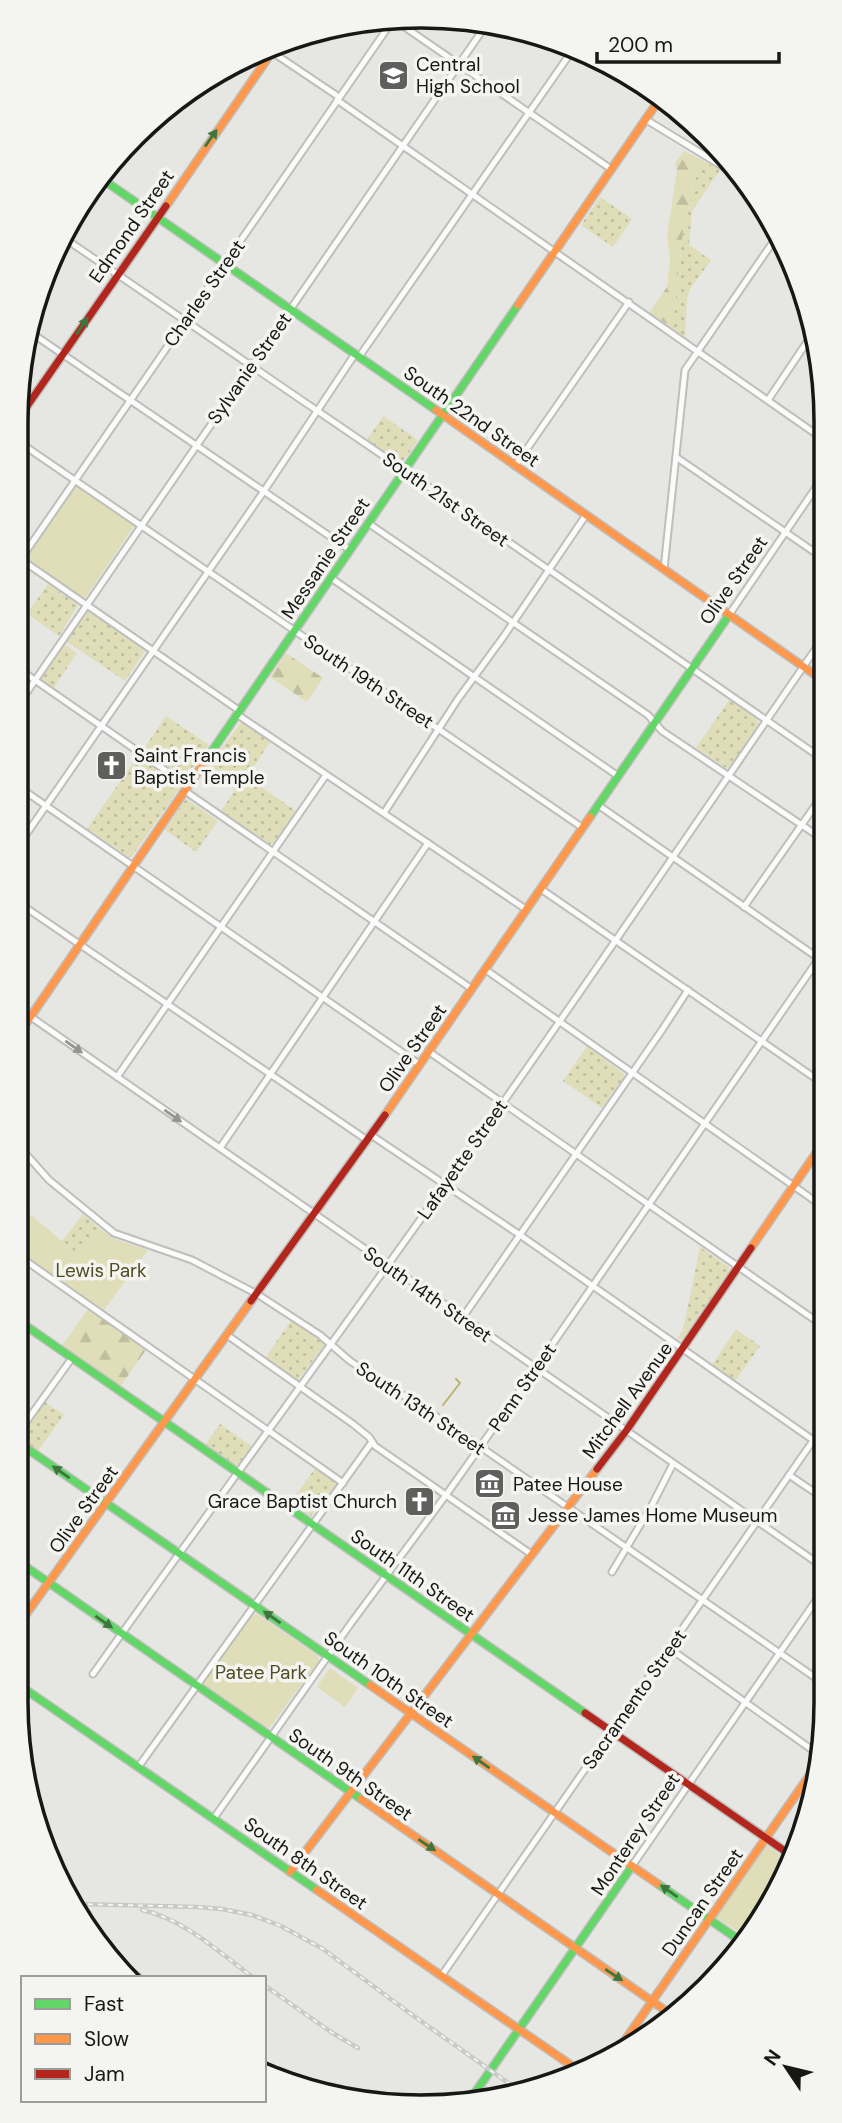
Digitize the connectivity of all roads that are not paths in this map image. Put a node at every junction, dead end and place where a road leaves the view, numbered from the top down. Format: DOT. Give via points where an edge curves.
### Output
graph roads {
  1 [pos="406,29"];
  2 [pos="385,30"];
  3 [pos="481,33"];
  4 [pos="278,56"];
  5 [pos="567,57"];
  6 [pos="264,61"];
  7 [pos="459,65"];
  8 [pos="338,98"];
  9 [pos="655,105"];
  10 [pos="529,112"];
  11 [pos="645,119"];
  12 [pos="403,146"];
  13 [pos="716,162"];
  14 [pos="611,169"];
  15 [pos="108,183"];
  16 [pos="472,194"];
  17 [pos="157,217"];
  18 [pos="71,243"];
  19 [pos="771,244"];
  20 [pos="554,251"];
  21 [pos="225,263"];
  22 [pos="117,274"];
  23 [pos="629,302"];
  24 [pos="290,309"];
  25 [pos="185,320"];
  26 [pos="37,337"];
  27 [pos="806,344"];
  28 [pos="697,351"];
  29 [pos="63,354"];
  30 [pos="357,355"];
  31 [pos="251,365"];
  32 [pos="130,400"];
  33 [pos="768,400"];
  34 [pos="29,404"];
  35 [pos="317,411"];
  36 [pos="442,414"];
  37 [pos="814,433"];
  38 [pos="196,445"];
  39 [pos="28,448"];
  40 [pos="676,457"];
  41 [pos="515,466"];
  42 [pos="404,470"];
  43 [pos="75,481"];
  44 [pos="814,490"];
  45 [pos="264,491"];
  46 [pos="586,515"];
  47 [pos="368,523"];
  48 [pos="141,525"];
  49 [pos="786,532"];
  50 [pos="28,544"];
  51 [pos="350,550"];
  52 [pos="814,552"];
  53 [pos="28,565"];
  54 [pos="664,569"];
  55 [pos="207,570"];
  56 [pos="549,571"];
  57 [pos="331,578"];
  58 [pos="86,605"];
  59 [pos="729,615"];
  60 [pos="513,622"];
  61 [pos="295,631"];
  62 [pos="152,650"];
  63 [pos="814,651"];
  64 [pos="803,667"];
  65 [pos="691,668"];
  66 [pos="814,674"];
  67 [pos="28,675"];
  68 [pos="474,677"];
  69 [pos="35,680"];
  70 [pos="28,690"];
  71 [pos="239,713"];
  72 [pos="765,721"];
  73 [pos="654,723"];
  74 [pos="100,726"];
  75 [pos="439,728"];
  76 [pos="814,753"];
  77 [pos="326,775"];
  78 [pos="729,775"];
  79 [pos="618,776"];
  80 [pos="187,789"];
  81 [pos="28,793"];
  82 [pos="46,805"];
  83 [pos="598,805"];
  84 [pos="814,808"];
  85 [pos="384,813"];
  86 [pos="802,825"];
  87 [pos="583,828"];
  88 [pos="28,831"];
  89 [pos="814,833"];
  90 [pos="428,843"];
  91 [pos="273,852"];
  92 [pos="672,857"];
  93 [pos="134,867"];
  94 [pos="541,889"];
  95 [pos="744,907"];
  96 [pos="28,909"];
  97 [pos="527,911"];
  98 [pos="374,922"];
  99 [pos="220,927"];
  100 [pos="615,940"];
  101 [pos="80,944"];
  102 [pos="814,955"];
  103 [pos="486,970"];
  104 [pos="814,971"];
  105 [pos="472,989"];
  106 [pos="688,990"];
  107 [pos="323,998"];
  108 [pos="168,1004"];
  109 [pos="31,1017"];
  110 [pos="28,1021"];
  111 [pos="559,1022"];
  112 [pos="762,1041"];
  113 [pos="428,1051"];
  114 [pos="419,1064"];
  115 [pos="632,1072"];
  116 [pos="271,1074"];
  117 [pos="117,1077"];
  118 [pos="814,1077"];
  119 [pos="502,1102"];
  120 [pos="706,1123"];
  121 [pos="369,1137"];
  122 [pos="219,1148"];
  123 [pos="576,1153"];
  124 [pos="28,1156"];
  125 [pos="814,1156"];
  126 [pos="445,1184"];
  127 [pos="794,1184"];
  128 [pos="814,1199"];
  129 [pos="650,1204"];
  130 [pos="315,1214"];
  131 [pos="520,1235"];
  132 [pos="28,1262"];
  133 [pos="387,1266"];
  134 [pos="738,1266"];
  135 [pos="592,1286"];
  136 [pos="257,1294"];
  137 [pos="463,1317"];
  138 [pos="814,1319"];
  139 [pos="28,1328"];
  140 [pos="228,1335"];
  141 [pos="330,1345"];
  142 [pos="683,1349"];
  143 [pos="72,1358"];
  144 [pos="536,1368"];
  145 [pos="196,1379"];
  146 [pos="300,1387"];
  147 [pos="28,1421"];
  148 [pos="166,1422"];
  149 [pos="270,1431"];
  150 [pos="626,1431"];
  151 [pos="813,1440"];
  152 [pos="372,1442"];
  153 [pos="28,1447"];
  154 [pos="480,1448"];
  155 [pos="673,1464"];
  156 [pos="239,1473"];
  157 [pos="789,1475"];
  158 [pos="343,1483"];
  159 [pos="814,1492"];
  160 [pos="446,1495"];
  161 [pos="107,1503"];
  162 [pos="567,1507"];
  163 [pos="757,1521"];
  164 [pos="312,1524"];
  165 [pos="627,1548"];
  166 [pos="179,1554"];
  167 [pos="531,1554"];
  168 [pos="814,1561"];
  169 [pos="28,1569"];
  170 [pos="612,1572"];
  171 [pos="385,1576"];
  172 [pos="48,1583"];
  173 [pos="702,1599"];
  174 [pos="814,1603"];
  175 [pos="255,1605"];
  176 [pos="28,1611"];
  177 [pos="121,1634"];
  178 [pos="470,1634"];
  179 [pos="669,1648"];
  180 [pos="780,1652"];
  181 [pos="328,1656"];
  182 [pos="93,1674"];
  183 [pos="814,1676"];
  184 [pos="196,1686"];
  185 [pos="28,1691"];
  186 [pos="744,1703"];
  187 [pos="411,1713"];
  188 [pos="611,1731"];
  189 [pos="271,1738"];
  190 [pos="811,1749"];
  191 [pos="139,1766"];
  192 [pos="806,1781"];
  193 [pos="688,1784"];
  194 [pos="351,1793"];
  195 [pos="555,1813"];
  196 [pos="214,1818"];
  197 [pos="766,1838"];
  198 [pos="784,1851"];
  199 [pos="632,1866"];
  200 [pos="290,1872"];
  201 [pos="498,1894"];
  202 [pos="710,1919"];
  203 [pos="736,1937"];
  204 [pos="576,1949"];
  205 [pos="442,1975"];
  206 [pos="653,2001"];
  207 [pos="665,2010"];
  208 [pos="519,2029"];
  209 [pos="629,2035"];
  210 [pos="571,2065"];
  211 [pos="476,2091"];
  1 -- 7 [label="street"];
  2 -- 8 [label="street, Charles Street"];
  3 -- 7 [label="street, Sylvanie Street"];
  4 -- 8 [label="street"];
  5 -- 10 [label="street"];
  17 -- 6 [label="street, Edmond Street, one-way"];
  7 -- 10 [label="street"];
  7 -- 12 [label="street, Sylvanie Street"];
  8 -- 12 [label="street"];
  8 -- 21 [label="street, Charles Street"];
  9 -- 11 [label="street, Messanie Street"];
  10 -- 14 [label="street"];
  10 -- 16 [label="street"];
  11 -- 13 [label="street"];
  11 -- 14 [label="street, Messanie Street"];
  12 -- 16 [label="street"];
  12 -- 24 [label="street, Sylvanie Street"];
  14 -- 20 [label="street, Messanie Street"];
  15 -- 17 [label="street, South 22nd Street"];
  16 -- 20 [label="street"];
  16 -- 30 [label="street"];
  17 -- 21 [label="street, South 22nd Street"];
  17 -- 22 [label="street, Edmond Street"];
  18 -- 22 [label="street, South 21st Street"];
  19 -- 28 [label="street"];
  20 -- 23 [label="street"];
  20 -- 36 [label="street, Messanie Street"];
  21 -- 24 [label="street, South 22nd Street"];
  21 -- 25 [label="street, Charles Street"];
  22 -- 25 [label="street, South 21st Street"];
  29 -- 22 [label="street, Edmond Street, one-way"];
  23 -- 28 [label="street"];
  23 -- 41 [label="street"];
  24 -- 30 [label="street, South 22nd Street"];
  24 -- 31 [label="street, Sylvanie Street"];
  25 -- 31 [label="street, South 21st Street"];
  25 -- 32 [label="street, Charles Street"];
  26 -- 29 [label="street"];
  27 -- 33 [label="street"];
  28 -- 33 [label="street"];
  28 -- 40 [label="street" via="684,375"];
  29 -- 32 [label="street"];
  29 -- 34 [label="street, Edmond Street"];
  30 -- 35 [label="street"];
  30 -- 36 [label="street, South 22nd Street"];
  31 -- 35 [label="street, South 21st Street"];
  31 -- 38 [label="street, Sylvanie Street"];
  32 -- 38 [label="street"];
  32 -- 43 [label="street, Charles Street"];
  33 -- 37 [label="street"];
  35 -- 42 [label="street, South 21st Street"];
  35 -- 45 [label="street"];
  36 -- 41 [label="street, South 22nd Street"];
  36 -- 42 [label="street, Messanie Street"];
  38 -- 45 [label="street"];
  38 -- 48 [label="street, Sylvanie Street"];
  39 -- 43 [label="street, South 19th Street"];
  40 -- 49 [label="street"];
  40 -- 54 [label="street"];
  41 -- 46 [label="street, South 22nd Street"];
  42 -- 47 [label="street, Messanie Street"];
  42 -- 56 [label="street, South 21st Street"];
  43 -- 48 [label="street, South 19th Street"];
  43 -- 50 [label="street, Charles Street"];
  44 -- 49 [label="street, Olive Street"];
  45 -- 51 [label="street"];
  45 -- 55 [label="street"];
  46 -- 54 [label="street, South 22nd Street"];
  46 -- 56 [label="street"];
  47 -- 51 [label="street, Messanie Street"];
  47 -- 60 [label="street"];
  48 -- 55 [label="street, South 19th Street"];
  48 -- 58 [label="street, Sylvanie Street"];
  49 -- 52 [label="street"];
  49 -- 59 [label="street, Olive Street"];
  51 -- 57 [label="street, Messanie Street"];
  53 -- 58 [label="street"];
  54 -- 59 [label="street, South 22nd Street"];
  55 -- 61 [label="street, South 19th Street"];
  55 -- 62 [label="street"];
  56 -- 60 [label="street"];
  56 -- 65 [label="street, South 21st Street"];
  57 -- 61 [label="street, Messanie Street"];
  57 -- 68 [label="street"];
  58 -- 62 [label="street"];
  58 -- 69 [label="street, Sylvanie Street"];
  59 -- 64 [label="street, South 22nd Street"];
  59 -- 65 [label="street, Olive Street"];
  60 -- 68 [label="street"];
  60 -- 73 [label="street"];
  61 -- 71 [label="street, Messanie Street"];
  61 -- 75 [label="street, South 19th Street"];
  62 -- 71 [label="street"];
  62 -- 74 [label="street"];
  63 -- 64 [label="street, Lafayette Street"];
  64 -- 66 [label="street, South 22nd Street"];
  64 -- 72 [label="street, Lafayette Street"];
  65 -- 72 [label="street, South 21st Street"];
  65 -- 73 [label="street, Olive Street"];
  67 -- 69 [label="street"];
  68 -- 75 [label="street"];
  68 -- 79 [label="street"];
  69 -- 70 [label="street, Sylvanie Street"];
  69 -- 74 [label="street"];
  71 -- 77 [label="street"];
  71 -- 80 [label="street, Messanie Street"];
  72 -- 76 [label="street, South 21st Street"];
  72 -- 78 [label="street, Lafayette Street"];
  73 -- 78 [label="street"];
  73 -- 79 [label="street, Olive Street"];
  74 -- 80 [label="street"];
  74 -- 82 [label="street"];
  75 -- 85 [label="street"];
  75 -- 87 [label="street, South 19th Street"];
  77 -- 85 [label="street"];
  77 -- 91 [label="street"];
  78 -- 86 [label="street"];
  78 -- 92 [label="street, Lafayette Street"];
  79 -- 83 [label="street, Olive Street"];
  80 -- 91 [label="street"];
  80 -- 93 [label="street, Messanie Street"];
  81 -- 82 [label="street"];
  82 -- 88 [label="street"];
  82 -- 93 [label="street"];
  83 -- 87 [label="street, Olive Street"];
  83 -- 92 [label="street"];
  84 -- 86 [label="street"];
  85 -- 90 [label="street"];
  86 -- 89 [label="street"];
  86 -- 95 [label="street"];
  87 -- 94 [label="street, Olive Street"];
  90 -- 97 [label="street"];
  90 -- 98 [label="street"];
  91 -- 98 [label="street"];
  91 -- 99 [label="street"];
  92 -- 95 [label="street"];
  92 -- 100 [label="street, Lafayette Street"];
  93 -- 99 [label="street"];
  93 -- 101 [label="street, Messanie Street"];
  94 -- 97 [label="street, Olive Street"];
  94 -- 100 [label="street"];
  95 -- 102 [label="street"];
  96 -- 101 [label="street"];
  97 -- 103 [label="street, Olive Street"];
  98 -- 105 [label="street"];
  98 -- 107 [label="street"];
  99 -- 107 [label="street"];
  99 -- 108 [label="street"];
  100 -- 106 [label="street"];
  100 -- 111 [label="street, Lafayette Street"];
  101 -- 108 [label="street"];
  101 -- 109 [label="street, Messanie Street"];
  103 -- 105 [label="street, Olive Street"];
  103 -- 111 [label="street"];
  104 -- 112 [label="street, Penn Street"];
  105 -- 113 [label="street, Olive Street"];
  106 -- 112 [label="street"];
  106 -- 115 [label="street"];
  107 -- 114 [label="street"];
  107 -- 116 [label="street"];
  108 -- 116 [label="street"];
  108 -- 117 [label="street"];
  109 -- 110 [label="street, Messanie Street"];
  109 -- 117 [label="street, South 14th Street, one-way"];
  111 -- 115 [label="street"];
  111 -- 119 [label="street, Lafayette Street"];
  112 -- 118 [label="street"];
  112 -- 120 [label="street, Penn Street"];
  113 -- 114 [label="street, Olive Street"];
  113 -- 119 [label="street"];
  114 -- 121 [label="street, Olive Street"];
  115 -- 120 [label="street"];
  115 -- 123 [label="street"];
  116 -- 121 [label="street"];
  116 -- 122 [label="street"];
  117 -- 122 [label="street, South 14th Street, one-way"];
  119 -- 123 [label="street"];
  119 -- 126 [label="street, Lafayette Street"];
  120 -- 127 [label="street"];
  120 -- 129 [label="street, Penn Street"];
  121 -- 126 [label="street"];
  121 -- 130 [label="street, Olive Street"];
  122 -- 130 [label="street, South 14th Street"];
  123 -- 129 [label="street"];
  123 -- 131 [label="street"];
  124 -- 136 [label="street, South 13th Street" via="49,1180 114,1233 192,1259"];
  125 -- 127 [label="street, Mitchell Avenue"];
  126 -- 131 [label="street"];
  126 -- 133 [label="street, Lafayette Street"];
  127 -- 128 [label="street"];
  127 -- 134 [label="street, Mitchell Avenue"];
  129 -- 134 [label="street"];
  129 -- 135 [label="street, Penn Street"];
  130 -- 133 [label="street, South 14th Street"];
  130 -- 136 [label="street, Olive Street"];
  131 -- 135 [label="street"];
  131 -- 137 [label="street"];
  132 -- 145 [label="street"];
  133 -- 137 [label="street, South 14th Street"];
  133 -- 141 [label="street, Lafayette Street"];
  134 -- 138 [label="street"];
  134 -- 142 [label="street, Mitchell Avenue"];
  135 -- 142 [label="street"];
  135 -- 144 [label="street, Penn Street"];
  136 -- 140 [label="street, Olive Street"];
  136 -- 141 [label="street, South 13th Street"];
  137 -- 144 [label="street, South 14th Street"];
  139 -- 143 [label="street, South 11th Street"];
  140 -- 145 [label="street, Olive Street"];
  140 -- 146 [label="street"];
  141 -- 146 [label="street, Lafayette Street"];
  141 -- 154 [label="street, South 13th Street"];
  142 -- 150 [label="street, Mitchell Avenue"];
  142 -- 151 [label="street"];
  143 -- 147 [label="street"];
  143 -- 148 [label="street, South 11th Street"];
  144 -- 150 [label="street, South 14th Street"];
  144 -- 154 [label="street, Penn Street"];
  145 -- 148 [label="street, Olive Street"];
  145 -- 149 [label="street"];
  146 -- 149 [label="street, Lafayette Street"];
  146 -- 152 [label="street"];
  148 -- 156 [label="street, South 11th Street"];
  148 -- 161 [label="street, Olive Street"];
  149 -- 156 [label="street, Lafayette Street"];
  149 -- 158 [label="street"];
  150 -- 155 [label="street, South 14th Street"];
  150 -- 162 [label="street, Mitchell Avenue"];
  151 -- 157 [label="street, Sacramento Street"];
  152 -- 158 [label="street"];
  152 -- 160 [label="street"];
  161 -- 153 [label="street, South 10th Street, one-way"];
  154 -- 160 [label="street, Penn Street"];
  154 -- 162 [label="street, South 13th Street"];
  155 -- 163 [label="street, South 14th Street"];
  155 -- 165 [label="street"];
  156 -- 164 [label="street, South 11th Street"];
  156 -- 166 [label="street, Lafayette Street"];
  157 -- 159 [label="street"];
  157 -- 163 [label="street, Sacramento Street"];
  158 -- 164 [label="street"];
  160 -- 167 [label="street"];
  160 -- 171 [label="street, Penn Street"];
  161 -- 166 [label="street, South 10th Street"];
  161 -- 172 [label="street, Olive Street"];
  162 -- 165 [label="street, South 13th Street"];
  162 -- 167 [label="street, Mitchell Avenue"];
  163 -- 168 [label="street, South 14th Street"];
  163 -- 173 [label="street, Sacramento Street"];
  164 -- 171 [label="street, South 11th Street"];
  164 -- 175 [label="street"];
  165 -- 170 [label="street"];
  165 -- 173 [label="street, South 13th Street"];
  166 -- 175 [label="street, South 10th Street"];
  166 -- 177 [label="street, Lafayette Street"];
  167 -- 178 [label="street, Mitchell Avenue"];
  169 -- 172 [label="street, South 9th Street"];
  171 -- 178 [label="street, South 11th Street"];
  171 -- 181 [label="street, Penn Street"];
  172 -- 176 [label="street, Olive Street"];
  172 -- 177 [label="street, South 9th Street, one-way"];
  173 -- 179 [label="street, Sacramento Street"];
  173 -- 180 [label="street, South 13th Street"];
  174 -- 180 [label="street, Monterey Street"];
  181 -- 175 [label="street, South 10th Street, one-way"];
  175 -- 184 [label="street"];
  177 -- 182 [label="street, Lafayette Street"];
  177 -- 184 [label="street, South 9th Street"];
  178 -- 187 [label="street, Mitchell Avenue"];
  178 -- 188 [label="street, South 11th Street"];
  179 -- 186 [label="street"];
  179 -- 188 [label="street, Sacramento Street"];
  180 -- 183 [label="street, South 13th Street"];
  180 -- 186 [label="street, Monterey Street"];
  181 -- 187 [label="street, South 10th Street"];
  181 -- 189 [label="street, Penn Street"];
  184 -- 189 [label="street, South 9th Street"];
  184 -- 191 [label="street"];
  185 -- 191 [label="street, South 8th Street"];
  186 -- 190 [label="street"];
  186 -- 193 [label="street, Monterey Street"];
  187 -- 194 [label="street, Mitchell Avenue"];
  195 -- 187 [label="street, South 10th Street, one-way"];
  188 -- 193 [label="street, South 11th Street"];
  188 -- 195 [label="street, Sacramento Street"];
  189 -- 194 [label="street, South 9th Street"];
  189 -- 196 [label="street, Penn Street"];
  191 -- 196 [label="street, South 8th Street"];
  192 -- 197 [label="street, Duncan Street"];
  193 -- 197 [label="street, South 11th Street"];
  193 -- 199 [label="street, Monterey Street"];
  194 -- 200 [label="street, Mitchell Avenue"];
  194 -- 201 [label="street, South 9th Street, one-way"];
  195 -- 199 [label="street, South 10th Street"];
  195 -- 201 [label="street, Sacramento Street"];
  196 -- 200 [label="street, South 8th Street"];
  197 -- 198 [label="street, South 11th Street"];
  197 -- 202 [label="street, Duncan Street"];
  202 -- 199 [label="street, South 10th Street, one-way"];
  199 -- 204 [label="street, Monterey Street"];
  200 -- 205 [label="street, South 8th Street"];
  201 -- 204 [label="street, South 9th Street"];
  201 -- 205 [label="street, Sacramento Street"];
  202 -- 203 [label="street, South 10th Street"];
  202 -- 206 [label="street, Duncan Street"];
  204 -- 206 [label="street, South 9th Street, one-way"];
  204 -- 208 [label="street, Monterey Street"];
  205 -- 208 [label="street, South 8th Street"];
  206 -- 207 [label="street, South 9th Street"];
  206 -- 209 [label="street, Duncan Street"];
  208 -- 210 [label="street, South 8th Street"];
  208 -- 211 [label="street, Monterey Street"];
}
